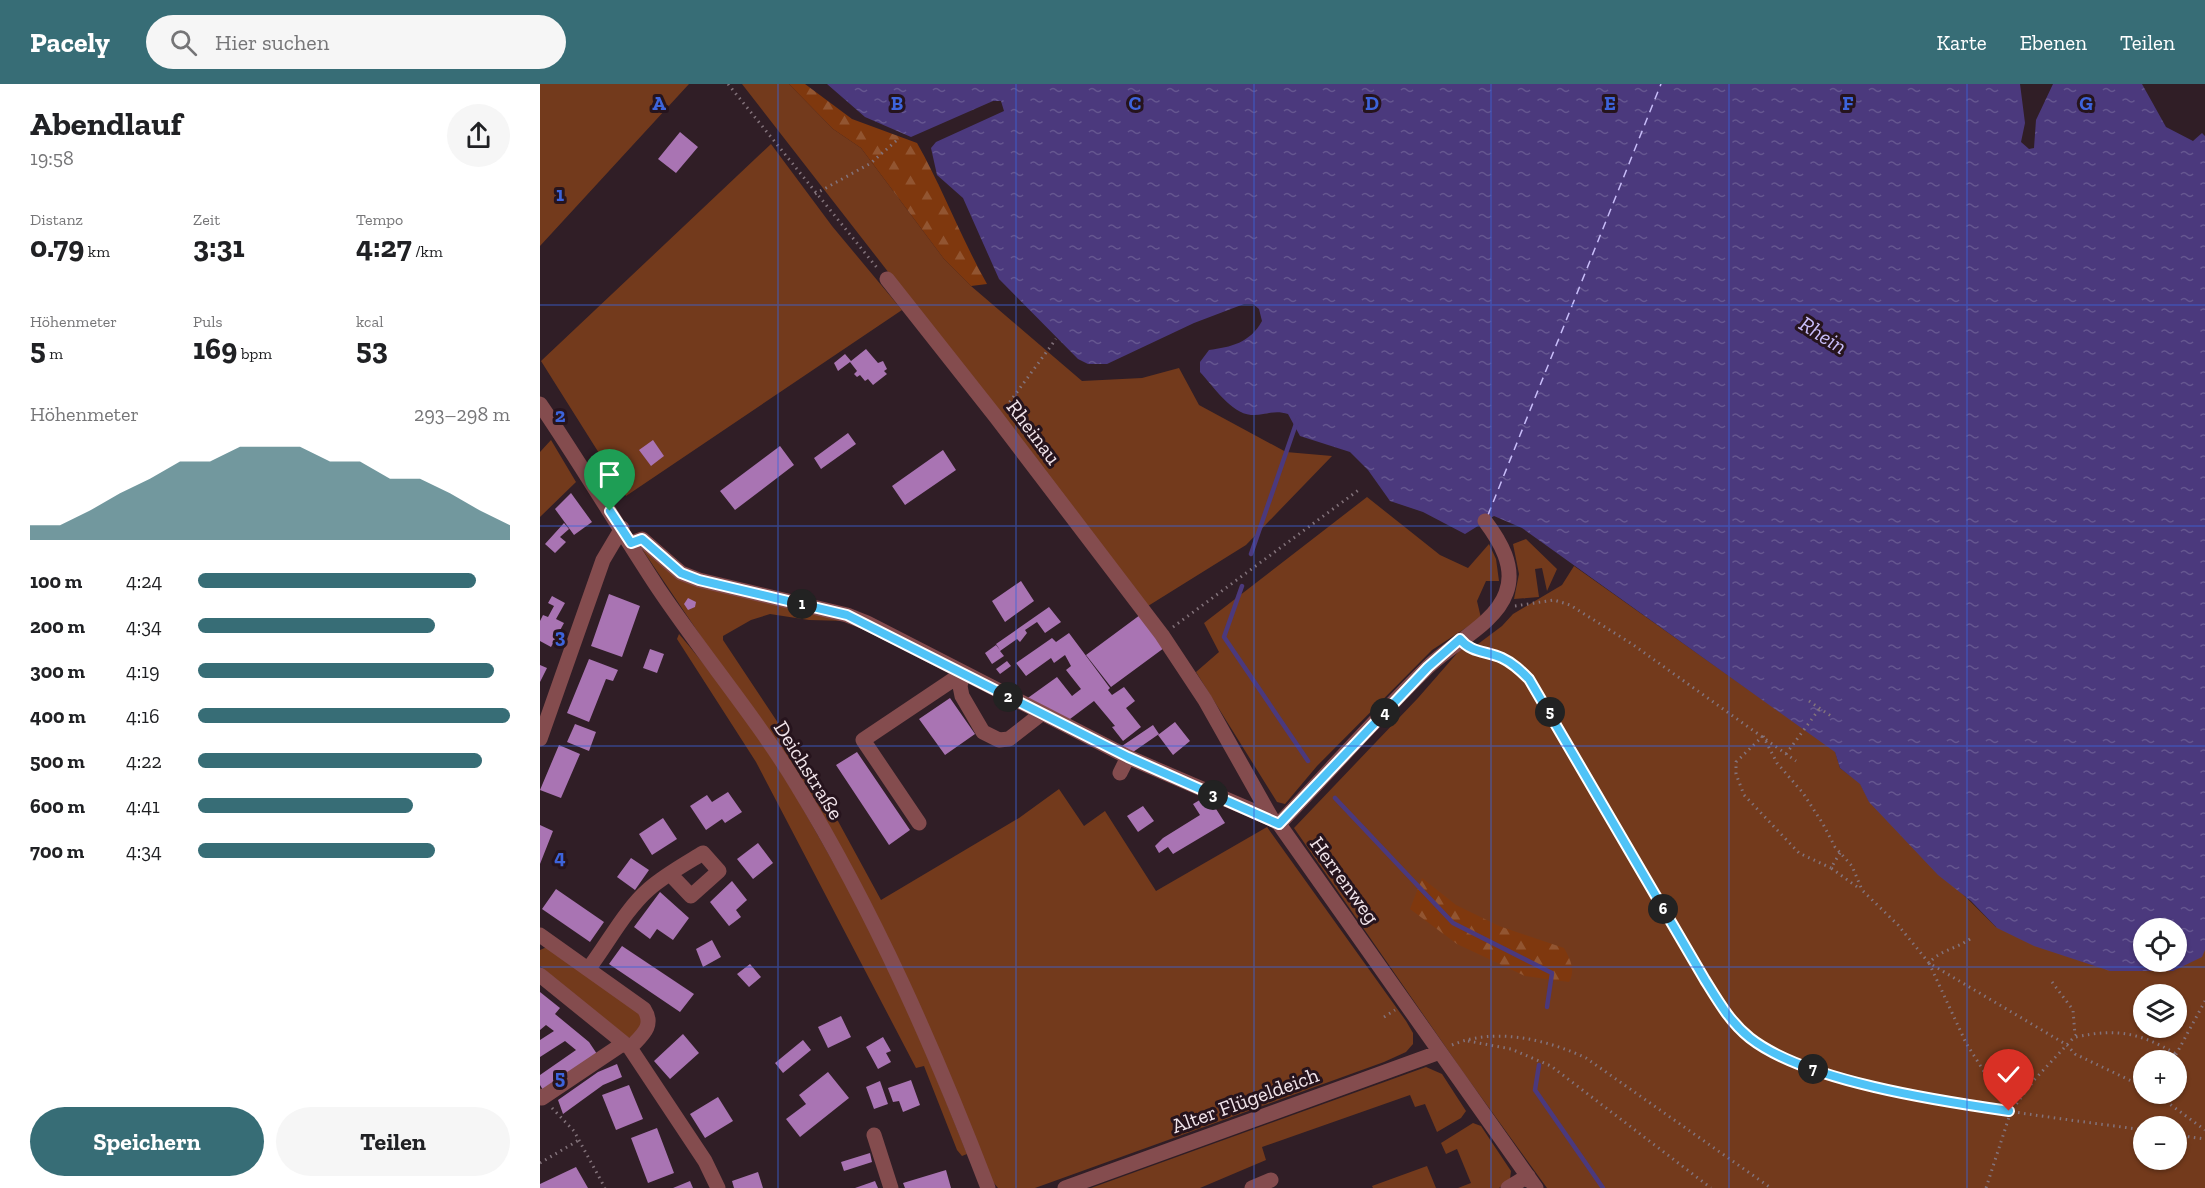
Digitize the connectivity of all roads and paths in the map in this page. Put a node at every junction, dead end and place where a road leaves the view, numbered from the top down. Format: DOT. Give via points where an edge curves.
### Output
graph roads {
  1 [pos="728,84"];
  2 [pos="897,140"];
  3 [pos="814,194"];
  4 [pos="887,279"];
  5 [pos="1056,339"];
  6 [pos="540,404"];
  7 [pos="1008,405"];
  8 [pos="1360,489"];
  9 [pos="1485,521"];
  10 [pos="622,528"];
  11 [pos="631,543"];
  12 [pos="1507,605"];
  13 [pos="1162,635"];
  14 [pos="1460,639"];
  15 [pos="963,673"];
  16 [pos="1809,700"];
  17 [pos="1820,708"];
  18 [pos="1041,714"];
  19 [pos="1831,716"];
  20 [pos="1762,736"];
  21 [pos="540,739"];
  22 [pos="1786,754"];
  23 [pos="1128,757"];
  24 [pos="1796,761"];
  25 [pos="1120,773"];
  26 [pos="1789,777"];
  27 [pos="1795,777"];
  28 [pos="1276,822"];
  29 [pos="919,824"];
  30 [pos="1834,835"];
  31 [pos="1830,839"];
  32 [pos="1840,853"];
  33 [pos="1831,868"];
  34 [pos="670,874"];
  35 [pos="1862,890"];
  36 [pos="540,935"];
  37 [pos="1970,939"];
  38 [pos="1929,963"];
  39 [pos="589,968"];
  40 [pos="540,975"];
  41 [pos="2052,982"];
  42 [pos="2205,1001"];
  43 [pos="2076,1036"];
  44 [pos="2067,1045"];
  45 [pos="627,1046"];
  46 [pos="2168,1050"];
  47 [pos="2178,1050"];
  48 [pos="1440,1052"];
  49 [pos="2133,1082"];
  50 [pos="541,1097"];
  51 [pos="2170,1104"];
  52 [pos="2010,1111"];
  53 [pos="2133,1128"];
  54 [pos="2205,1130"];
  55 [pos="874,1135"];
  56 [pos="2187,1137"];
  57 [pos="2205,1139"];
  58 [pos="579,1140"];
  59 [pos="540,1163"];
  60 [pos="1271,1180"];
  61 [pos="1532,1182"];
  62 [pos="605,1188"];
  63 [pos="718,1188"];
  64 [pos="891,1188"];
  65 [pos="988,1188"];
  66 [pos="1065,1188"];
  67 [pos="1252,1188"];
  68 [pos="1508,1188"];
  69 [pos="1711,1188"];
  70 [pos="1771,1188"];
  71 [pos="1986,1188"];
  1 -- 3 [label="path"];
  2 -- 3 [label="path" via="871,163"];
  3 -- 4 [label="path"];
  4 -- 13 [label="street, Rheinau"];
  5 -- 7 [label="path"];
  6 -- 10 [label="street, Deichstraße"];
  8 -- 13 [label="path"];
  9 -- 12 [label="street" via="1500,541 1508,563"];
  10 -- 11 [label="street, Deichstraße"];
  10 -- 21 [label="street" via="603,560"];
  11 -- 15 [label="street" via="642,539 681,573 699,580 847,615"];
  11 -- 65 [label="street, Deichstraße" via="686,629 772,746 820,825 920,1021"];
  12 -- 14 [label="street"];
  12 -- 20 [label="path" via="1554,600 1570,605"];
  13 -- 28 [label="street, Rheinau"];
  14 -- 28 [label="street"];
  14 -- 52 [label="path" via="1467,648 1516,666 1529,679 1727,1016 1750,1038 1803,1066 1845,1078 1935,1100"];
  15 -- 18 [label="street"];
  15 -- 18 [label="street" via="962,696 990,738 1009,739"];
  15 -- 29 [label="street" via="863,740"];
  16 -- 17 [label="path"];
  17 -- 19 [label="path"];
  17 -- 22 [label="path"];
  18 -- 23 [label="street"];
  20 -- 22 [label="path"];
  20 -- 26 [label="path"];
  20 -- 33 [label="path" via="1736,762 1744,795 1799,853"];
  22 -- 24 [label="path"];
  23 -- 25 [label="street"];
  23 -- 28 [label="street"];
  26 -- 27 [label="path"];
  26 -- 31 [label="path"];
  28 -- 48 [label="street, Herrenweg"];
  30 -- 31 [label="path"];
  31 -- 32 [label="path"];
  32 -- 33 [label="path"];
  32 -- 35 [label="path" via="1852,866"];
  33 -- 35 [label="path"];
  34 -- 39 [label="street" via="642,896"];
  35 -- 38 [label="path"];
  36 -- 39 [label="street"];
  37 -- 38 [label="path" via="1935,956"];
  38 -- 44 [label="path"];
  38 -- 52 [label="path" via="1966,1043"];
  39 -- 45 [label="street" via="650,1017 646,1031"];
  40 -- 45 [label="street"];
  41 -- 43 [label="path" via="2073,1010"];
  42 -- 47 [label="path"];
  43 -- 44 [label="path"];
  43 -- 46 [label="path" via="2120,1031"];
  44 -- 49 [label="path" via="2075,1054"];
  44 -- 52 [label="path"];
  45 -- 50 [label="street"];
  45 -- 63 [label="street" via="705,1161"];
  48 -- 61 [label="street, Herrenweg"];
  48 -- 66 [label="street, Alter Flügeldeich"];
  50 -- 58 [label="path"];
  51 -- 54 [label="path"];
  52 -- 53 [label="path"];
  52 -- 71 [label="path"];
  55 -- 64 [label="street"];
  56 -- 57 [label="path"];
  58 -- 59 [label="path"];
  58 -- 62 [label="path"];
  60 -- 67 [label="street"];
  61 -- 68 [label="street"];
  69 -- 70 [label="path" via="1551,1066 1511,1049 1463,1041 1481,1036 1508,1037 1563,1047 1586,1058"];
}
